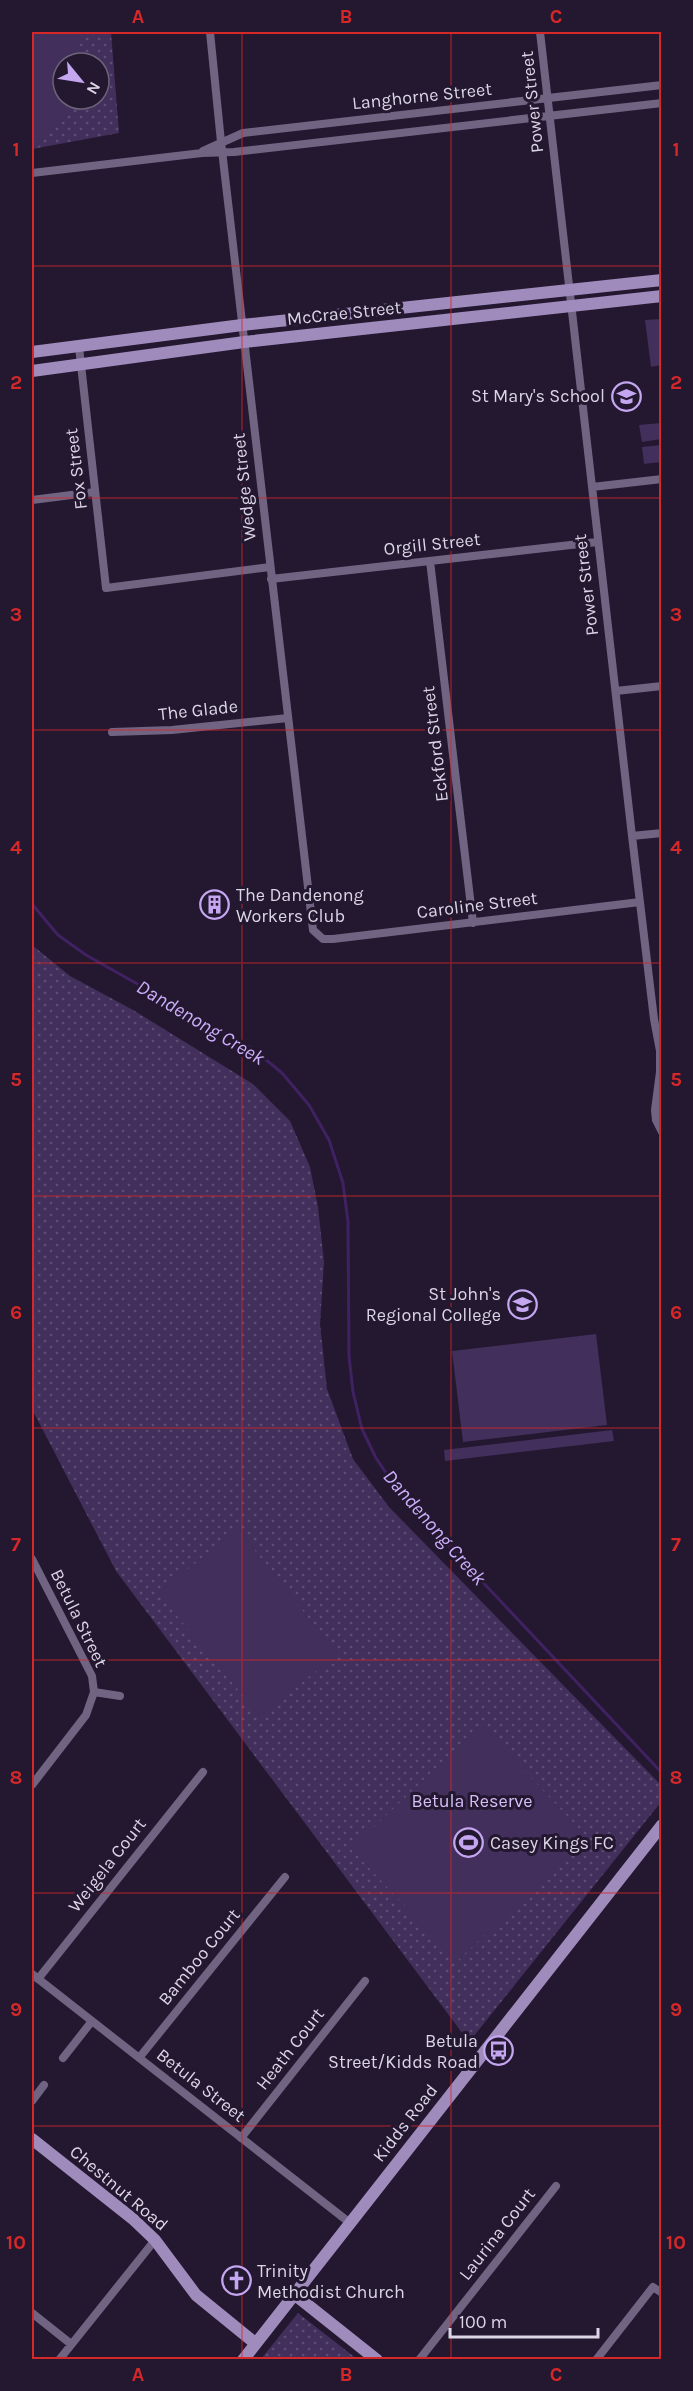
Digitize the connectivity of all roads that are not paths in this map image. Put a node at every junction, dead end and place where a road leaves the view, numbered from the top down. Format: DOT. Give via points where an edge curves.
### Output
graph roads {
  1 [pos="210,32"];
  2 [pos="540,32"];
  3 [pos="662,85"];
  4 [pos="548,98"];
  5 [pos="662,103"];
  6 [pos="550,116"];
  7 [pos="221,142"];
  8 [pos="222,153"];
  9 [pos="191,154"];
  10 [pos="32,173"];
  11 [pos="662,280"];
  12 [pos="569,291"];
  13 [pos="662,296"];
  14 [pos="571,306"];
  15 [pos="242,325"];
  16 [pos="244,342"];
  17 [pos="79,347"];
  18 [pos="32,352"];
  19 [pos="81,366"];
  20 [pos="32,371"];
  21 [pos="662,479"];
  22 [pos="592,487"];
  23 [pos="95,492"];
  24 [pos="32,500"];
  25 [pos="597,542"];
  26 [pos="430,561"];
  27 [pos="270,567"];
  28 [pos="271,579"];
  29 [pos="662,686"];
  30 [pos="616,691"];
  31 [pos="288,718"];
  32 [pos="112,732"];
  33 [pos="662,833"];
  34 [pos="632,836"];
  35 [pos="640,902"];
  36 [pos="473,923"];
  37 [pos="319,937"];
  38 [pos="659,1030"];
  39 [pos="662,1132"];
  40 [pos="32,1559"];
  41 [pos="38,1571"];
  42 [pos="32,1579"];
  43 [pos="94,1692"];
  44 [pos="120,1696"];
  45 [pos="203,1772"];
  46 [pos="32,1785"];
  47 [pos="662,1825"];
  48 [pos="285,1877"];
  49 [pos="35,1976"];
  50 [pos="365,1981"];
  51 [pos="92,2021"];
  52 [pos="63,2058"];
  53 [pos="139,2058"];
  54 [pos="44,2085"];
  55 [pos="32,2102"];
  56 [pos="241,2138"];
  57 [pos="32,2139"];
  58 [pos="556,2186"];
  59 [pos="350,2223"];
  60 [pos="155,2240"];
  61 [pos="662,2293"];
  62 [pos="294,2294"];
  63 [pos="32,2313"];
  64 [pos="255,2343"];
  65 [pos="71,2344"];
  66 [pos="59,2360"];
  67 [pos="243,2360"];
  68 [pos="377,2360"];
  69 [pos="419,2360"];
  70 [pos="596,2360"];
  1 -- 7 [label="street, Wedge Street"];
  2 -- 4 [label="street, Power Street"];
  3 -- 4 [label="street, Langhorne Street"];
  4 -- 6 [label="street, Power Street"];
  4 -- 7 [label="street, Langhorne Street" via="243,133"];
  5 -- 6 [label="street, Langhorne Street"];
  6 -- 8 [label="street, Langhorne Street"];
  6 -- 12 [label="street, Power Street"];
  7 -- 8 [label="street, Wedge Street"];
  7 -- 9 [label="street, Langhorne Street"];
  8 -- 9 [label="street, Langhorne Street"];
  8 -- 15 [label="street, Wedge Street"];
  9 -- 10 [label="street, Langhorne Street"];
  11 -- 12 [label="main road, McCrae Street"];
  12 -- 14 [label="street, Power Street"];
  12 -- 15 [label="main road, McCrae Street"];
  13 -- 14 [label="main road, McCrae Street"];
  14 -- 16 [label="main road, McCrae Street"];
  14 -- 22 [label="street, Power Street"];
  15 -- 16 [label="street, Wedge Street"];
  15 -- 17 [label="main road, McCrae Street"];
  16 -- 19 [label="main road, McCrae Street"];
  16 -- 27 [label="street, Wedge Street"];
  17 -- 18 [label="main road, McCrae Street"];
  17 -- 19 [label="street, Fox Street"];
  19 -- 20 [label="main road, McCrae Street"];
  19 -- 23 [label="street, Fox Street"];
  21 -- 22 [label="street"];
  22 -- 25 [label="street, Power Street"];
  23 -- 24 [label="street"];
  23 -- 27 [label="street, Fox Street" via="106,588"];
  25 -- 26 [label="street, Orgill Street"];
  25 -- 30 [label="street, Power Street"];
  26 -- 28 [label="street, Orgill Street"];
  26 -- 36 [label="street, Eckford Street"];
  27 -- 28 [label="street, Wedge Street"];
  28 -- 31 [label="street, Wedge Street"];
  29 -- 30 [label="street"];
  30 -- 34 [label="street, Power Street"];
  31 -- 32 [label="street, The Glade"];
  31 -- 37 [label="street, Wedge Street" via="312,923"];
  33 -- 34 [label="street"];
  34 -- 35 [label="street, Power Street"];
  35 -- 36 [label="street, Caroline Street"];
  35 -- 38 [label="street, Power Street"];
  36 -- 37 [label="street, Caroline Street" via="333,939"];
  38 -- 39 [label="street, Power Street" via="661,1063 655,1110"];
  40 -- 41 [label="street, Betula Street"];
  41 -- 42 [label="street"];
  41 -- 43 [label="street, Betula Street" via="92,1676"];
  43 -- 44 [label="street, Betula Street"];
  43 -- 46 [label="street, Betula Street" via="86,1715"];
  45 -- 49 [label="street, Weigela Court"];
  47 -- 59 [label="main road, Kidds Road"];
  48 -- 53 [label="street, Bamboo Court"];
  49 -- 51 [label="street, Betula Street"];
  50 -- 56 [label="street, Heath Court"];
  51 -- 52 [label="street"];
  51 -- 53 [label="street, Betula Street"];
  53 -- 56 [label="street, Betula Street"];
  54 -- 55 [label="street"];
  56 -- 59 [label="street, Betula Street"];
  57 -- 60 [label="main road, Chestnut Road"];
  58 -- 69 [label="street, Laurina Court"];
  59 -- 62 [label="main road, Kidds Road"];
  60 -- 64 [label="main road, Chestnut Road" via="196,2295"];
  60 -- 65 [label="street"];
  61 -- 70 [label="street" via="653,2288"];
  62 -- 64 [label="main road, Kidds Road"];
  62 -- 68 [label="main road"];
  63 -- 65 [label="street"];
  64 -- 67 [label="main road, Kidds Road"];
  65 -- 66 [label="street"];
}
